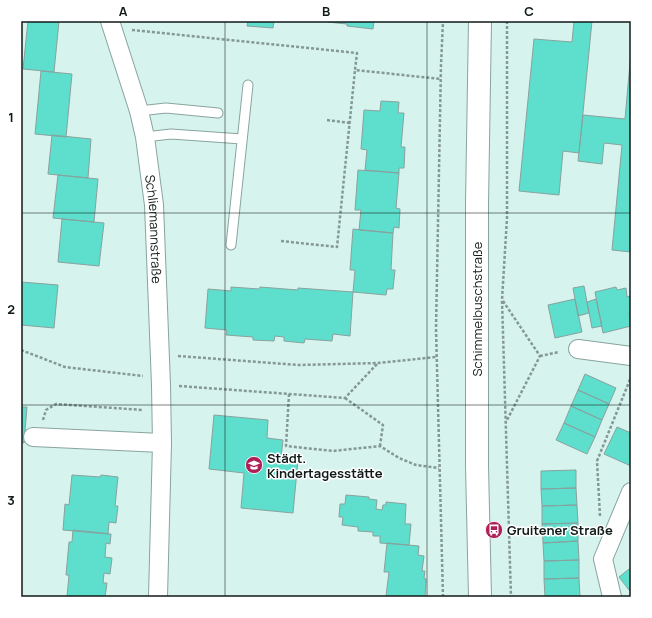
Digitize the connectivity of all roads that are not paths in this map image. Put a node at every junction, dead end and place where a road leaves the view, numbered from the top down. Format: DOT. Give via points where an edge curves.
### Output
graph roads {
  1 [pos="480,21"];
  2 [pos="112,25"];
  3 [pos="248,85"];
  4 [pos="139,111"];
  5 [pos="218,113"];
  6 [pos="145,137"];
  7 [pos="242,139"];
  8 [pos="231,245"];
  9 [pos="578,349"];
  10 [pos="631,356"];
  11 [pos="38,431"];
  12 [pos="162,443"];
  13 [pos="631,492"];
  14 [pos="158,597"];
  15 [pos="480,597"];
  16 [pos="612,597"];
  1 -- 15 [label="main road, Schimmelbuschstraße" via="477,203 477,466"];
  2 -- 4 [label="street, Schliemannstraße"];
  3 -- 7 [label="lane"];
  4 -- 5 [label="lane" via="166,108"];
  4 -- 6 [label="street, Schliemannstraße"];
  6 -- 7 [label="lane" via="171,134"];
  6 -- 12 [label="street, Schliemannstraße" via="154,205"];
  7 -- 8 [label="lane"];
  9 -- 10 [label="street"];
  11 -- 12 [label="street"];
  12 -- 14 [label="street, Schliemannstraße"];
  13 -- 16 [label="street" via="603,559"];
}
